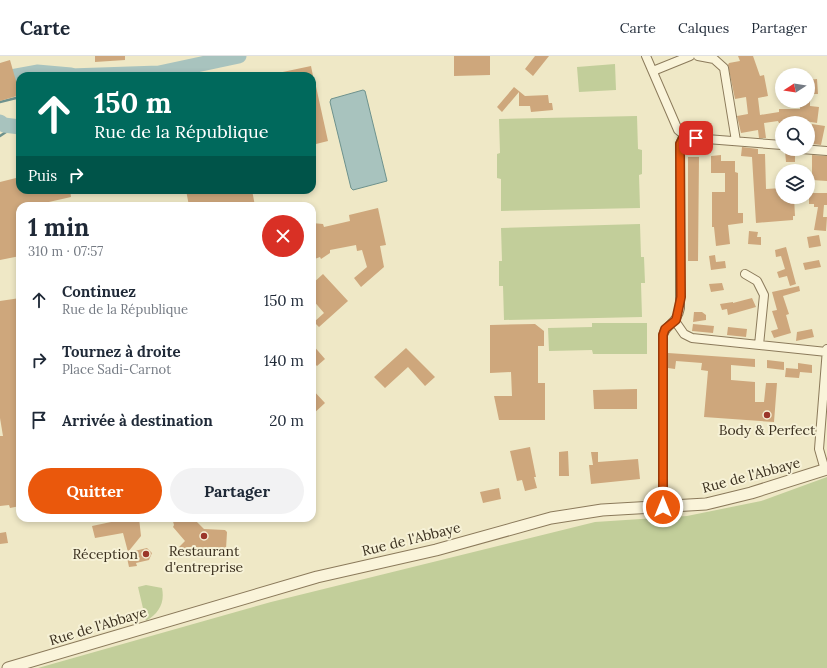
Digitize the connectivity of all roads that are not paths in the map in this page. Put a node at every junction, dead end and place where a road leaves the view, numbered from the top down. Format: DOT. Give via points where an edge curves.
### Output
graph roads {
  1 [pos="646,56"];
  2 [pos="690,56"];
  3 [pos="698,56"];
  4 [pos="653,71"];
  5 [pos="684,136"];
  6 [pos="736,141"];
  7 [pos="775,144"];
  8 [pos="815,150"];
  9 [pos="827,151"];
  10 [pos="745,274"];
  11 [pos="675,321"];
  12 [pos="759,345"];
  13 [pos="827,351"];
  14 [pos="826,470"];
  15 [pos="663,507"];
  16 [pos="8,668"];
  1 -- 4 [label="street"];
  2 -- 4 [label="street"];
  3 -- 6 [label="street" via="714,59 724,68"];
  4 -- 5 [label="street" via="678,130"];
  5 -- 6 [label="street"];
  5 -- 11 [label="street" via="680,144 681,297 679,314"];
  6 -- 7 [label="street"];
  8 -- 9 [label="street"];
  10 -- 12 [label="street" via="757,281 764,295"];
  11 -- 12 [label="street" via="684,334 692,338"];
  11 -- 15 [label="street" via="665,329 663,335"];
  12 -- 13 [label="street"];
  13 -- 14 [label="street" via="819,449"];
  14 -- 15 [label="street, Rue de l'Abbaye" via="729,500"];
  15 -- 16 [label="street, Rue de l'Abbaye" via="602,510 551,518 436,550 316,577"];
}
